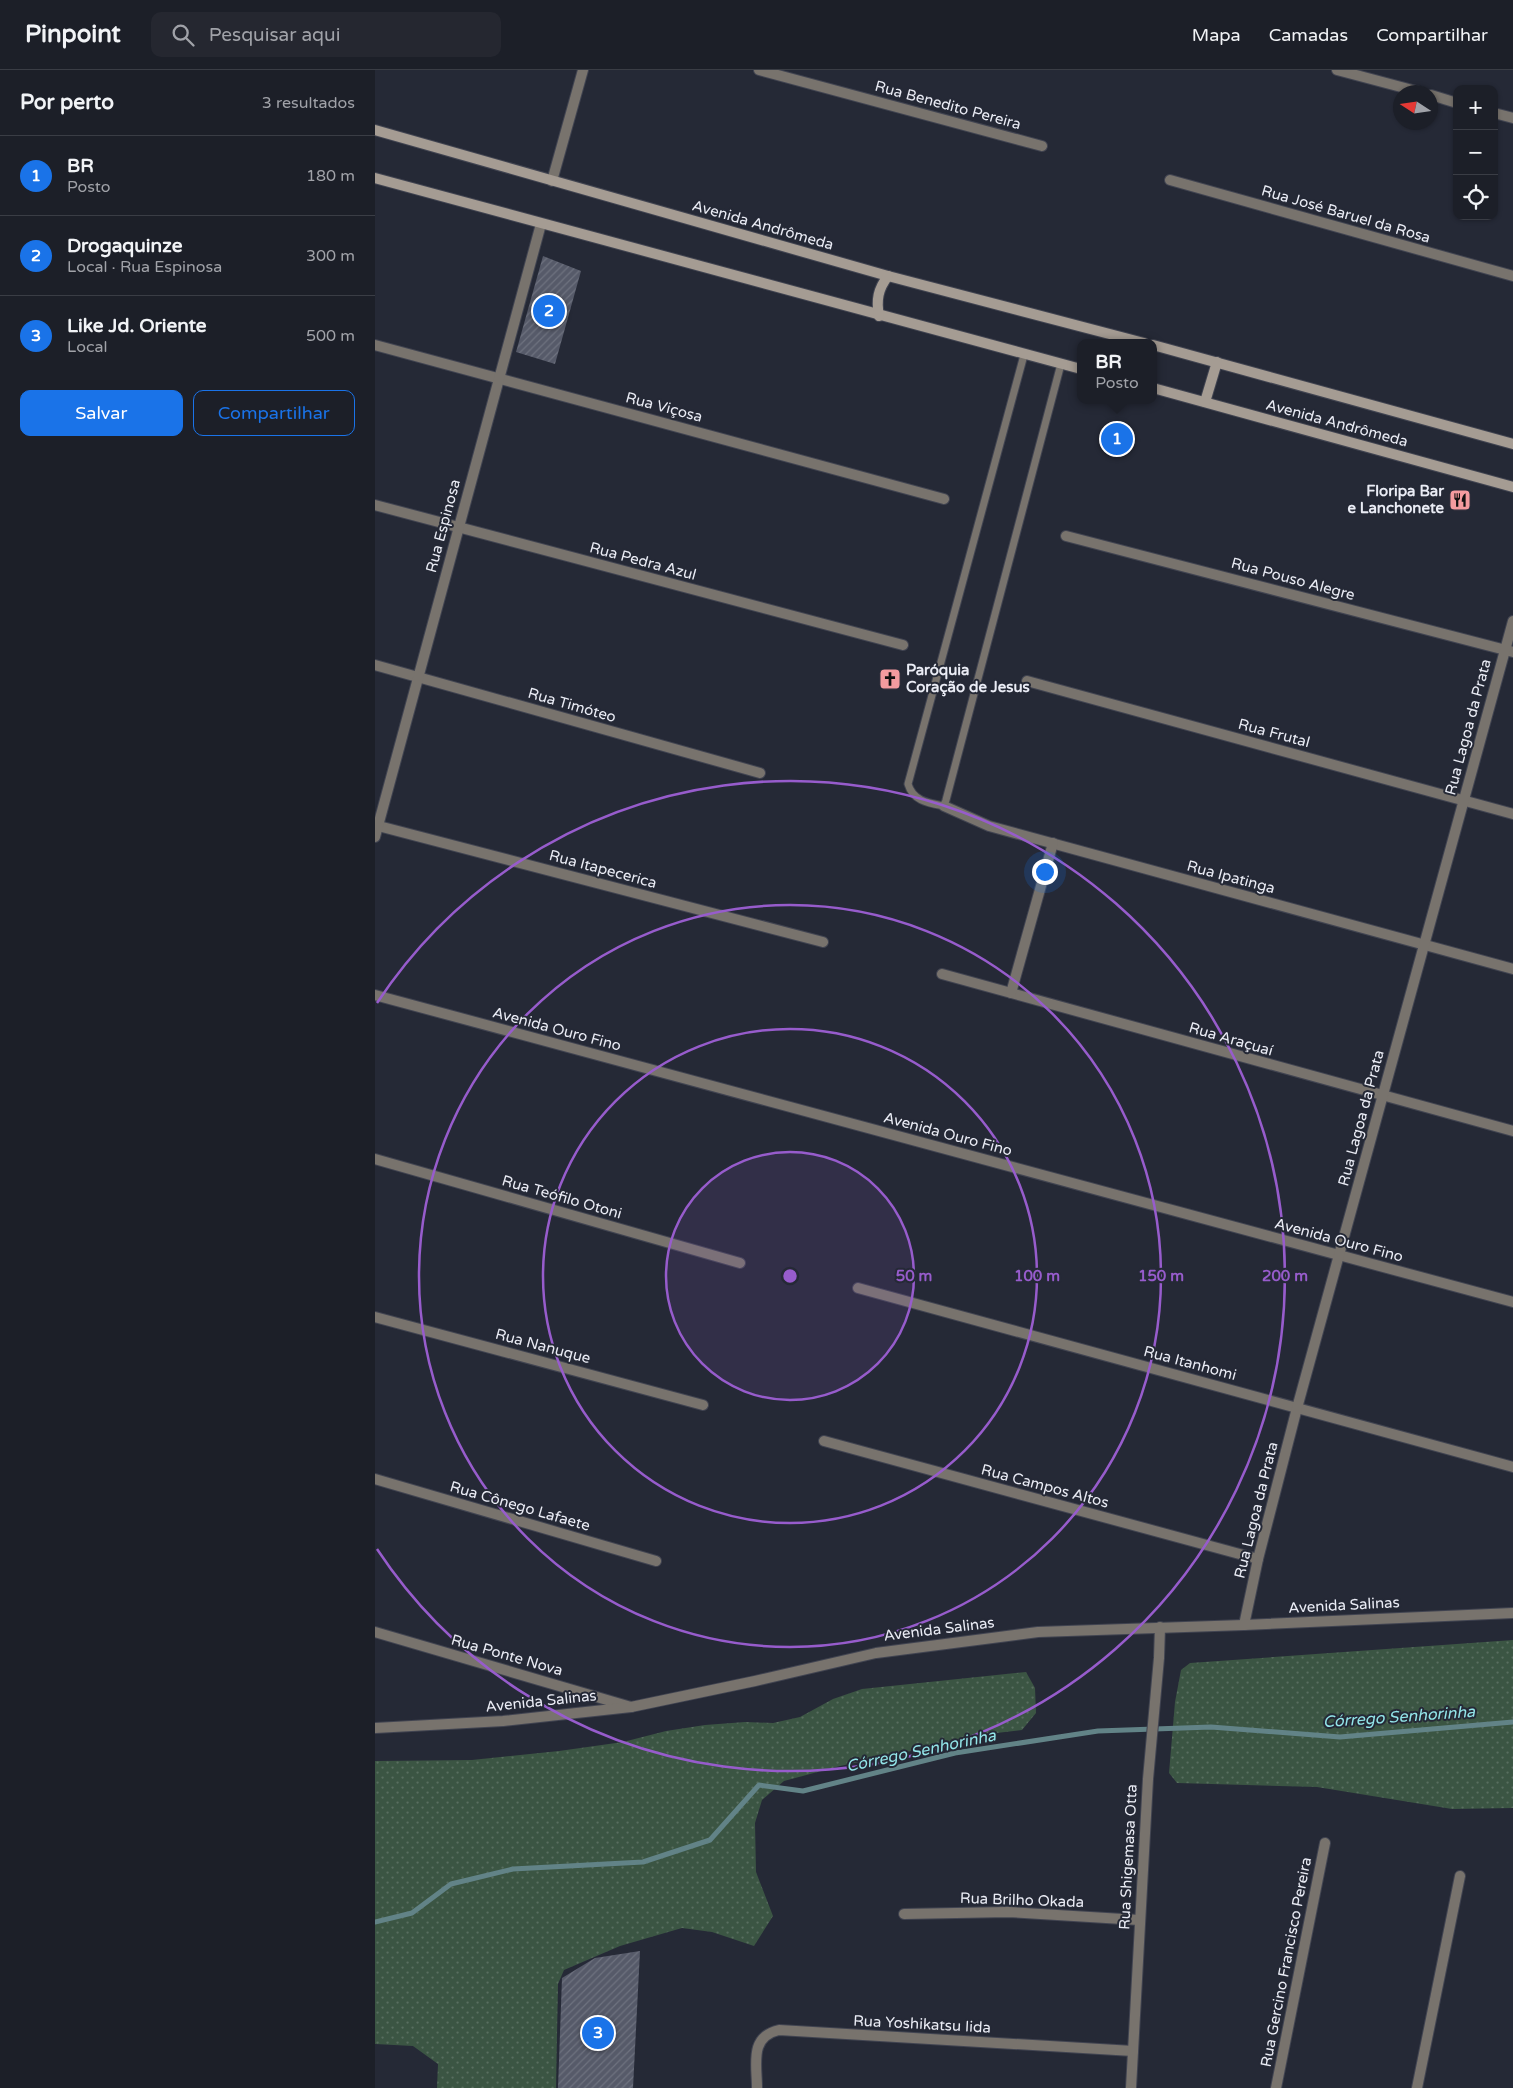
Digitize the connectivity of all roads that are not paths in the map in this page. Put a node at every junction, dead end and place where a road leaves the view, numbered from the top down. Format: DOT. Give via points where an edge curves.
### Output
graph roads {
  1 [pos="583,70"];
  2 [pos="759,70"];
  3 [pos="1337,70"];
  4 [pos="1394,85"];
  5 [pos="1438,97"];
  6 [pos="1453,101"];
  7 [pos="1498,114"];
  8 [pos="1513,118"];
  9 [pos="375,130"];
  10 [pos="1042,146"];
  11 [pos="375,178"];
  12 [pos="1170,180"];
  13 [pos="552,181"];
  14 [pos="541,224"];
  15 [pos="888,276"];
  16 [pos="1513,276"];
  17 [pos="879,316"];
  18 [pos="1129,339"];
  19 [pos="375,345"];
  20 [pos="1157,346"];
  21 [pos="1023,355"];
  22 [pos="1217,362"];
  23 [pos="1061,364"];
  24 [pos="1077,368"];
  25 [pos="499,377"];
  26 [pos="1157,389"];
  27 [pos="1205,402"];
  28 [pos="1513,444"];
  29 [pos="1513,487"];
  30 [pos="944,499"];
  31 [pos="375,505"];
  32 [pos="459,528"];
  33 [pos="1066,536"];
  34 [pos="1513,620"];
  35 [pos="903,645"];
  36 [pos="1509,650"];
  37 [pos="375,666"];
  38 [pos="418,677"];
  39 [pos="1027,681"];
  40 [pos="760,773"];
  41 [pos="1463,800"];
  42 [pos="944,806"];
  43 [pos="1513,814"];
  44 [pos="377,825"];
  45 [pos="375,837"];
  46 [pos="1053,844"];
  47 [pos="823,942"];
  48 [pos="1424,945"];
  49 [pos="1513,969"];
  50 [pos="942,974"];
  51 [pos="1011,993"];
  52 [pos="375,995"];
  53 [pos="1382,1097"];
  54 [pos="1513,1131"];
  55 [pos="375,1160"];
  56 [pos="1339,1256"];
  57 [pos="740,1263"];
  58 [pos="859,1288"];
  59 [pos="1513,1302"];
  60 [pos="375,1317"];
  61 [pos="703,1405"];
  62 [pos="1297,1408"];
  63 [pos="824,1441"];
  64 [pos="1513,1467"];
  65 [pos="375,1479"];
  66 [pos="1258,1559"];
  67 [pos="656,1560"];
  68 [pos="1513,1613"];
  69 [pos="1244,1625"];
  70 [pos="1160,1627"];
  71 [pos="375,1632"];
  72 [pos="631,1707"];
  73 [pos="375,1728"];
  74 [pos="1325,1843"];
  75 [pos="1459,1876"];
  76 [pos="904,1914"];
  77 [pos="1139,1920"];
  78 [pos="1133,2051"];
  79 [pos="757,2088"];
  80 [pos="1131,2088"];
  81 [pos="1276,2088"];
  82 [pos="1417,2088"];
  1 -- 13 [label="street"];
  2 -- 10 [label="street, Rua Benedito Pereira"];
  3 -- 4 [label="street"];
  5 -- 6 [label="street"];
  7 -- 8 [label="street"];
  9 -- 13 [label="main road, Avenida Andrômeda"];
  11 -- 14 [label="main road"];
  12 -- 16 [label="street, Rua José Baruel da Rosa"];
  13 -- 15 [label="main road, Avenida Andrômeda"];
  14 -- 17 [label="main road"];
  14 -- 25 [label="street, Rua Espinosa"];
  15 -- 17 [label="main road" via="878,294"];
  15 -- 18 [label="main road, Avenida Andrômeda"];
  17 -- 21 [label="main road"];
  19 -- 25 [label="street, Rua Viçosa"];
  20 -- 22 [label="main road, Avenida Andrômeda"];
  21 -- 23 [label="main road"];
  21 -- 42 [label="lane" via="908,784 916,799"];
  22 -- 27 [label="main road"];
  22 -- 28 [label="main road, Avenida Andrômeda"];
  23 -- 24 [label="main road"];
  23 -- 42 [label="lane"];
  25 -- 30 [label="street, Rua Viçosa"];
  25 -- 32 [label="street, Rua Espinosa"];
  26 -- 27 [label="main road, Avenida Andrômeda"];
  27 -- 29 [label="main road, Avenida Andrômeda"];
  31 -- 32 [label="street, Rua Pedra Azul"];
  32 -- 35 [label="street, Rua Pedra Azul"];
  32 -- 38 [label="street, Rua Espinosa"];
  33 -- 36 [label="street, Rua Pouso Alegre"];
  34 -- 36 [label="street, Rua Lagoa da Prata"];
  36 -- 41 [label="street, Rua Lagoa da Prata"];
  37 -- 38 [label="street, Rua Timóteo"];
  38 -- 40 [label="street, Rua Timóteo"];
  38 -- 44 [label="street, Rua Espinosa"];
  39 -- 41 [label="street, Rua Frutal"];
  41 -- 43 [label="street, Rua Frutal"];
  41 -- 48 [label="street, Rua Lagoa da Prata"];
  42 -- 46 [label="street, Rua Ipatinga" via="989,826"];
  44 -- 45 [label="street, Rua Espinosa"];
  44 -- 47 [label="street, Rua Itapecerica"];
  46 -- 48 [label="street, Rua Ipatinga"];
  46 -- 51 [label="street"];
  48 -- 49 [label="street, Rua Ipatinga"];
  48 -- 53 [label="street, Rua Lagoa da Prata"];
  50 -- 51 [label="street, Rua Araçuaí"];
  51 -- 53 [label="street, Rua Araçuaí"];
  52 -- 56 [label="street, Avenida Ouro Fino"];
  53 -- 54 [label="street, Rua Araçuaí"];
  53 -- 56 [label="street, Rua Lagoa da Prata"];
  55 -- 57 [label="street, Rua Teófilo Otoni"];
  56 -- 59 [label="street, Avenida Ouro Fino"];
  56 -- 62 [label="street, Rua Lagoa da Prata"];
  58 -- 62 [label="street, Rua Itanhomi"];
  60 -- 61 [label="street, Rua Nanuque"];
  62 -- 64 [label="street, Rua Itanhomi"];
  62 -- 66 [label="street, Rua Lagoa da Prata"];
  63 -- 66 [label="street, Rua Campos Altos"];
  65 -- 67 [label="street, Rua Cônego Lafaete"];
  66 -- 69 [label="street, Rua Lagoa da Prata"];
  68 -- 69 [label="street, Avenida Salinas"];
  69 -- 70 [label="street, Avenida Salinas"];
  70 -- 72 [label="street, Avenida Salinas" via="1038,1632 876,1653"];
  70 -- 77 [label="street, Rua Shigemasa Otta"];
  71 -- 72 [label="street, Rua Ponte Nova"];
  72 -- 73 [label="street, Avenida Salinas" via="503,1721"];
  74 -- 81 [label="street, Rua Gercino Francisco Pereira"];
  75 -- 82 [label="street"];
  76 -- 77 [label="street, Rua Brilho Okada" via="1008,1912"];
  77 -- 78 [label="street, Rua Shigemasa Otta"];
  78 -- 79 [label="street, Rua Yoshikatsu Iida" via="779,2030 760,2040"];
  78 -- 80 [label="street, Rua Shigemasa Otta"];
}
